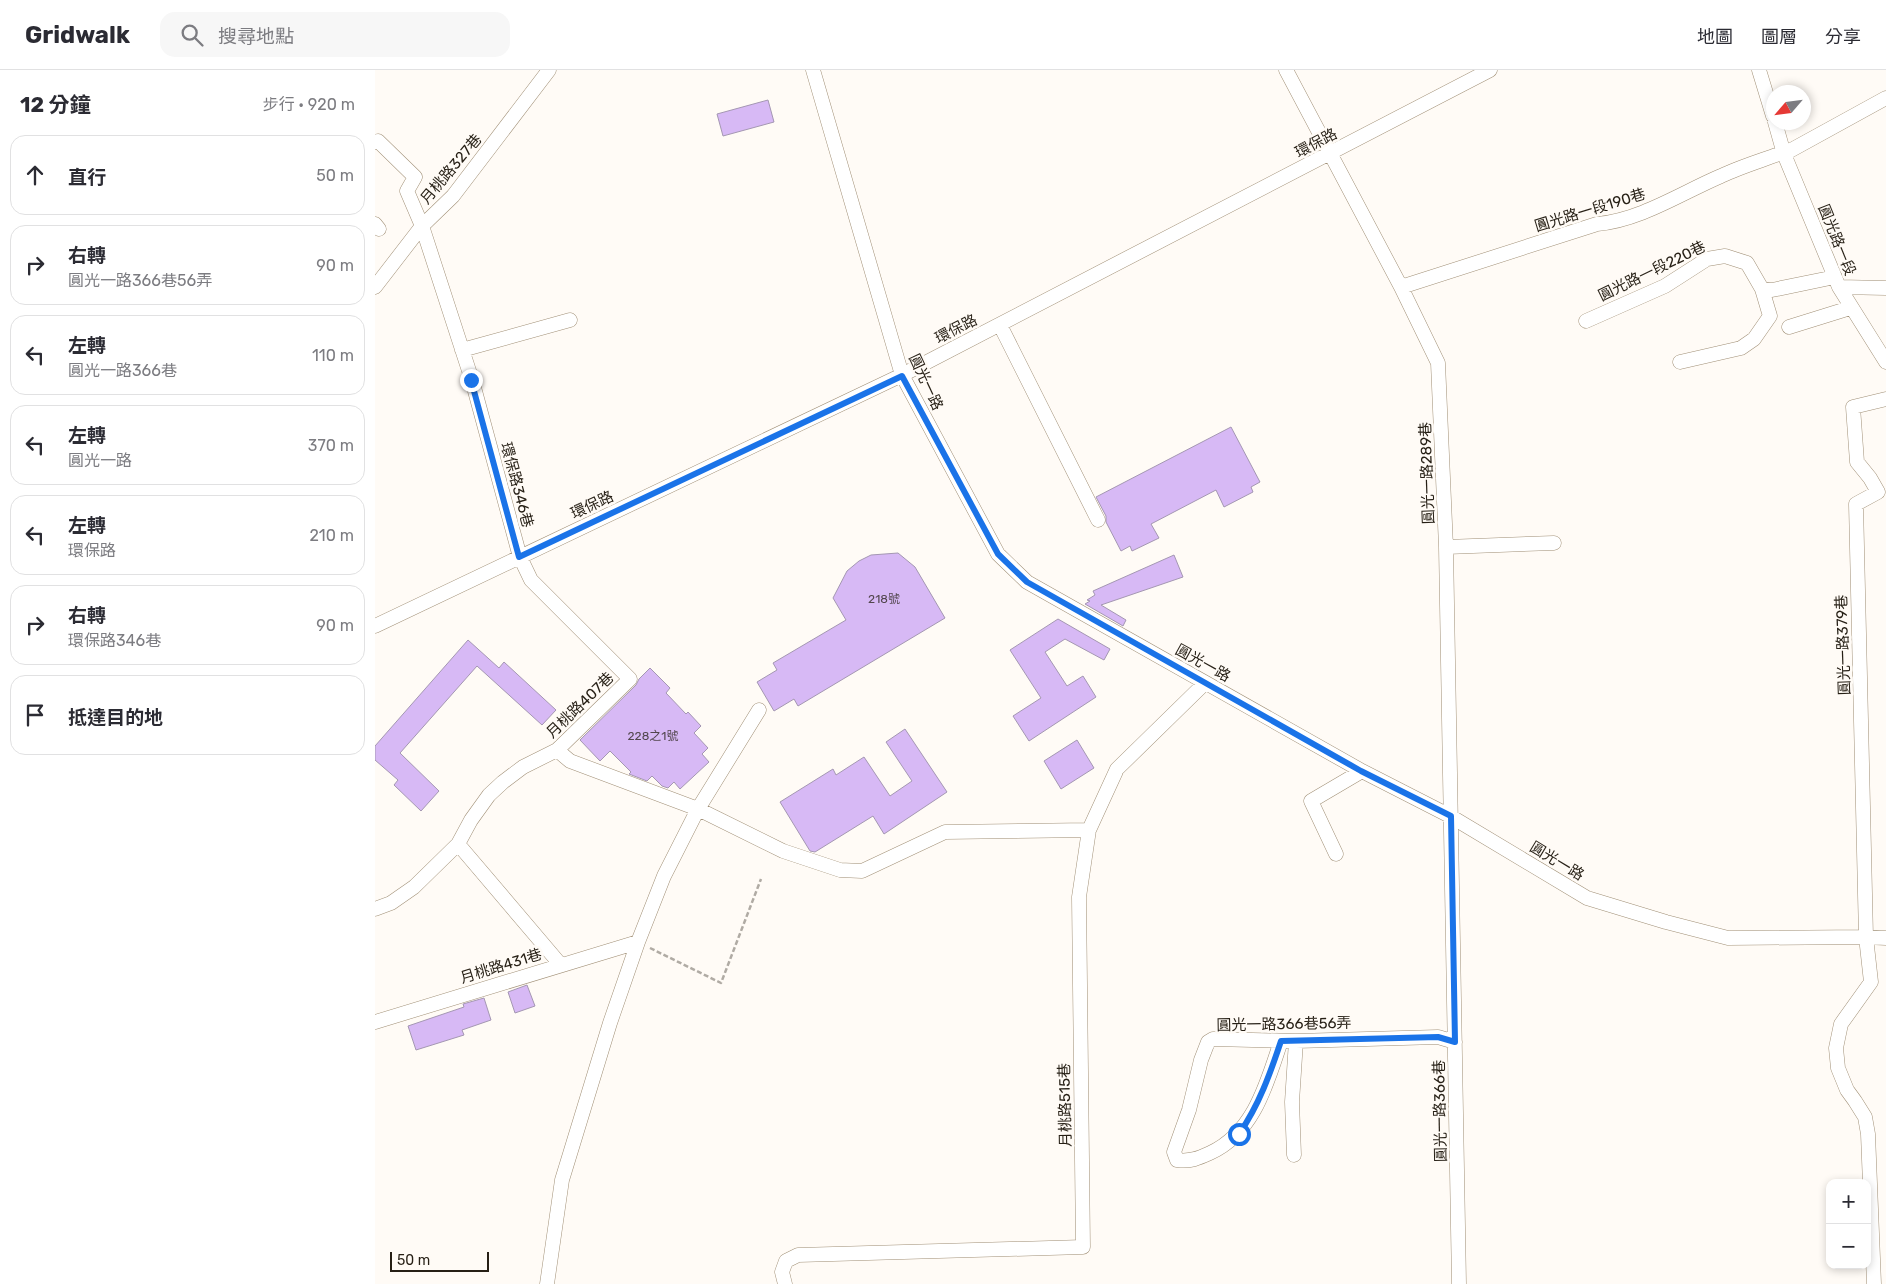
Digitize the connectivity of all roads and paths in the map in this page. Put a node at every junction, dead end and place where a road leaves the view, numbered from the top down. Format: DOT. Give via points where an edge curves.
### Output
graph roads {
  1 [pos="549,70"];
  2 [pos="813,70"];
  3 [pos="1286,70"];
  4 [pos="1490,70"];
  5 [pos="1759,70"];
  6 [pos="1766,93"];
  7 [pos="1886,98"];
  8 [pos="1777,130"];
  9 [pos="375,142"];
  10 [pos="1331,154"];
  11 [pos="1784,154"];
  12 [pos="422,226"];
  13 [pos="1837,282"];
  14 [pos="375,287"];
  15 [pos="1401,287"];
  16 [pos="1886,288"];
  17 [pos="1762,289"];
  18 [pos="1851,308"];
  19 [pos="570,320"];
  20 [pos="1586,321"];
  21 [pos="999,325"];
  22 [pos="1789,326"];
  23 [pos="462,350"];
  24 [pos="1680,362"];
  25 [pos="1886,362"];
  26 [pos="902,376"];
  27 [pos="1886,399"];
  28 [pos="1098,520"];
  29 [pos="1554,544"];
  30 [pos="1446,547"];
  31 [pos="519,557"];
  32 [pos="375,626"];
  33 [pos="630,679"];
  34 [pos="1205,683"];
  35 [pos="759,710"];
  36 [pos="557,750"];
  37 [pos="1361,771"];
  38 [pos="698,809"];
  39 [pos="1451,816"];
  40 [pos="1089,830"];
  41 [pos="458,844"];
  42 [pos="1336,854"];
  43 [pos="761,879"];
  44 [pos="375,909"];
  45 [pos="1867,937"];
  46 [pos="1886,938"];
  47 [pos="637,942"];
  48 [pos="561,964"];
  49 [pos="375,1022"];
  50 [pos="1281,1041"];
  51 [pos="1296,1041"];
  52 [pos="1455,1042"];
  53 [pos="1295,1154"];
  54 [pos="547,1284"];
  55 [pos="785,1284"];
  56 [pos="1459,1284"];
  57 [pos="1874,1284"];
  1 -- 12 [label="street, 月桃路327巷" via="453,196"];
  2 -- 26 [label="street, 圓光一路"];
  3 -- 10 [label="street, 圓光一路289巷"];
  4 -- 10 [label="street, 環保路"];
  5 -- 6 [label="street"];
  7 -- 11 [label="street, 圓光路一段190巷"];
  8 -- 11 [label="street, 圓光路一段"];
  9 -- 12 [label="street, 環保路346巷" via="378,141 415,177 407,191"];
  10 -- 15 [label="street, 圓光一路289巷"];
  10 -- 21 [label="street, 環保路"];
  11 -- 13 [label="street, 圓光路一段"];
  11 -- 15 [label="street, 圓光路一段190巷" via="1722,175 1671,201 1613,222 1597,224"];
  12 -- 14 [label="street, 月桃路327巷"];
  12 -- 23 [label="street, 環保路346巷"];
  13 -- 16 [label="street"];
  13 -- 17 [label="street"];
  13 -- 18 [label="street, 圓光路一段"];
  15 -- 30 [label="street, 圓光一路289巷" via="1438,363"];
  17 -- 20 [label="street, 圓光路一段220巷" via="1747,263 1725,256 1707,259 1665,286"];
  17 -- 24 [label="street, 圓光路一段220巷" via="1770,316 1754,339 1741,348"];
  18 -- 22 [label="street"];
  18 -- 25 [label="street, 圓光路一段"];
  19 -- 23 [label="street"];
  21 -- 26 [label="street, 環保路"];
  21 -- 28 [label="street"];
  23 -- 31 [label="street, 環保路346巷"];
  26 -- 31 [label="street, 環保路"];
  26 -- 34 [label="street, 圓光一路" via="998,554 1027,582"];
  27 -- 45 [label="street, 圓光一路379巷" via="1853,407 1857,462 1878,492 1856,504"];
  29 -- 30 [label="street"];
  30 -- 39 [label="street, 圓光一路289巷"];
  31 -- 32 [label="street, 環保路"];
  31 -- 33 [label="street, 環保路346巷" via="531,580"];
  33 -- 36 [label="street, 月桃路407巷"];
  34 -- 37 [label="street, 圓光一路"];
  34 -- 40 [label="street, 月桃路515巷" via="1117,770"];
  35 -- 38 [label="street"];
  36 -- 38 [label="street" via="570,761"];
  36 -- 41 [label="street, 月桃路407巷" via="523,767 489,795"];
  37 -- 39 [label="street, 圓光一路"];
  37 -- 42 [label="street" via="1311,801"];
  38 -- 40 [label="street" via="783,851 840,870 862,872 945,832"];
  38 -- 47 [label="street" via="664,876"];
  39 -- 45 [label="street, 圓光一路" via="1587,898 1666,922 1728,938"];
  39 -- 52 [label="street, 圓光一路366巷"];
  40 -- 55 [label="street, 月桃路515巷" via="1079,897 1083,1247 798,1255 786,1261 782,1272"];
  41 -- 44 [label="street, 月桃路407巷" via="414,887 391,903"];
  41 -- 48 [label="street"];
  43 -- 47 [label="path" via="721,983"];
  45 -- 46 [label="street, 圓光一路"];
  45 -- 57 [label="street" via="1871,982 1841,1024 1835,1048 1847,1090 1865,1117 1868,1134"];
  47 -- 48 [label="street, 月桃路431巷"];
  47 -- 54 [label="street" via="562,1180"];
  48 -- 49 [label="street, 月桃路431巷"];
  50 -- 50 [label="street, 圓光一路366巷56弄" via="1228,1038 1208,1042 1174,1152 1177,1160 1195,1160 1239,1134 1252,1115"];
  50 -- 51 [label="street, 圓光一路366巷56弄"];
  51 -- 52 [label="street, 圓光一路366巷56弄" via="1438,1037"];
  51 -- 53 [label="street" via="1292,1102"];
  52 -- 56 [label="street, 圓光一路366巷"];
}
